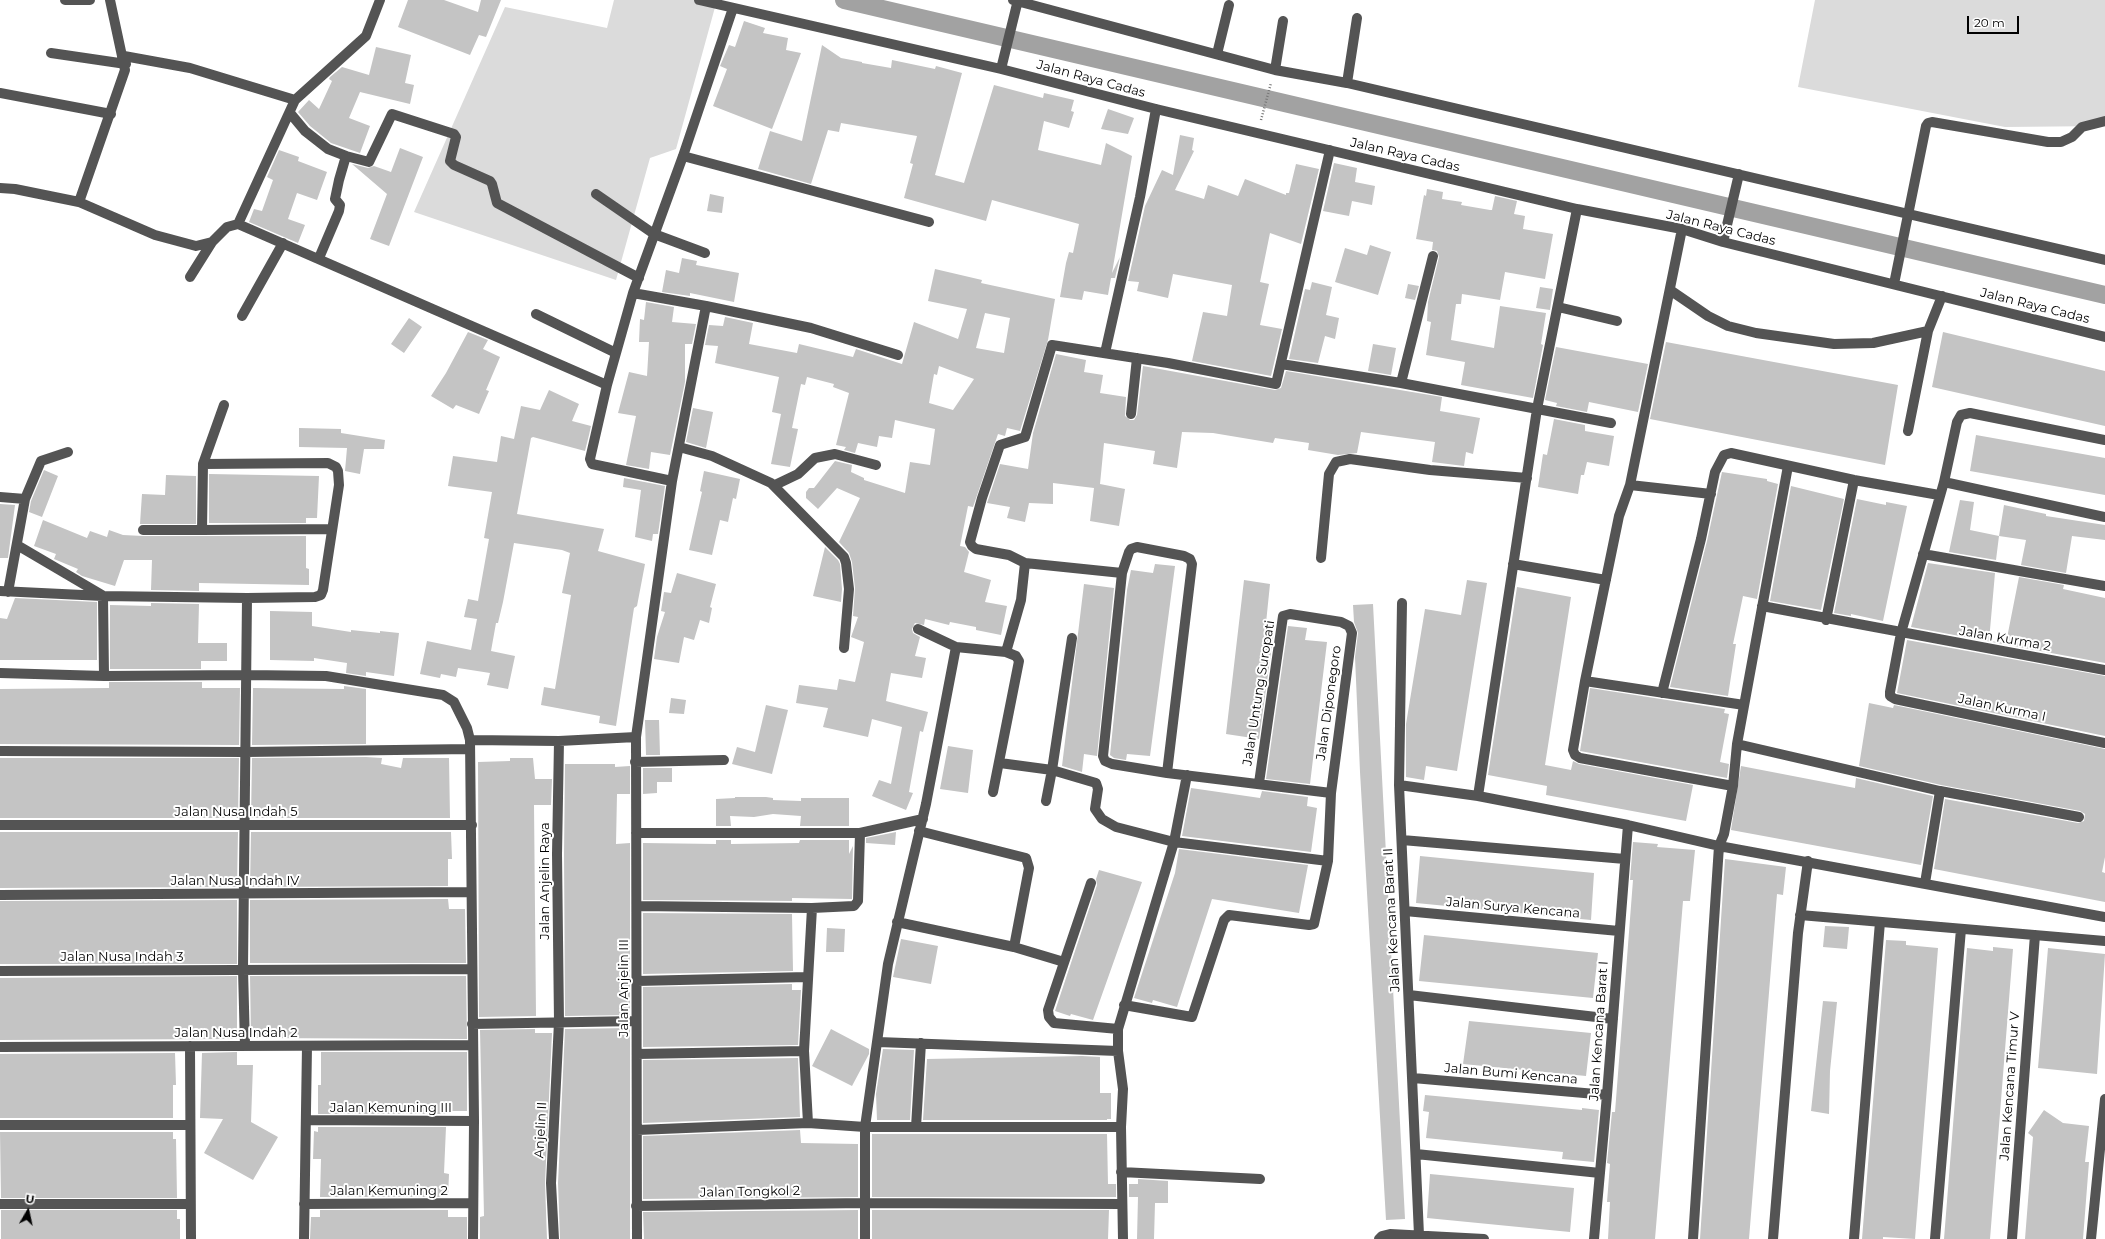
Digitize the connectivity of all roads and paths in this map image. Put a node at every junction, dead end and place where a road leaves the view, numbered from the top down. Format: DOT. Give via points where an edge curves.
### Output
graph roads {
  1 [pos="65,0"];
  2 [pos="90,0"];
  3 [pos="110,0"];
  4 [pos="380,0"];
  5 [pos="699,0"];
  6 [pos="1016,2"];
  7 [pos="1228,4"];
  8 [pos="733,8"];
  9 [pos="1357,18"];
  10 [pos="1284,21"];
  11 [pos="51,53"];
  12 [pos="1217,54"];
  13 [pos="125,60"];
  14 [pos="1002,66"];
  15 [pos="1274,70"];
  16 [pos="1271,83"];
  17 [pos="1347,83"];
  18 [pos="0,93"];
  19 [pos="295,100"];
  20 [pos="1156,110"];
  21 [pos="290,113"];
  22 [pos="111,114"];
  23 [pos="1260,121"];
  24 [pos="2105,121"];
  25 [pos="1330,150"];
  26 [pos="346,156"];
  27 [pos="683,156"];
  28 [pos="1738,177"];
  29 [pos="0,188"];
  30 [pos="596,194"];
  31 [pos="79,202"];
  32 [pos="1577,209"];
  33 [pos="1909,214"];
  34 [pos="928,222"];
  35 [pos="238,224"];
  36 [pos="1682,229"];
  37 [pos="654,234"];
  38 [pos="212,242"];
  39 [pos="1723,242"];
  40 [pos="283,243"];
  41 [pos="705,253"];
  42 [pos="1433,256"];
  43 [pos="319,258"];
  44 [pos="2105,260"];
  45 [pos="190,277"];
  46 [pos="639,278"];
  47 [pos="1894,284"];
  48 [pos="1670,290"];
  49 [pos="633,293"];
  50 [pos="1942,296"];
  51 [pos="706,306"];
  52 [pos="1558,306"];
  53 [pos="536,314"];
  54 [pos="242,316"];
  55 [pos="1617,321"];
  56 [pos="1928,330"];
  57 [pos="2105,337"];
  58 [pos="616,353"];
  59 [pos="1106,353"];
  60 [pos="898,355"];
  61 [pos="1137,358"];
  62 [pos="1281,364"];
  63 [pos="1401,384"];
  64 [pos="607,385"];
  65 [pos="224,405"];
  66 [pos="1537,409"];
  67 [pos="1131,414"];
  68 [pos="1611,423"];
  69 [pos="1908,431"];
  70 [pos="2105,440"];
  71 [pos="678,447"];
  72 [pos="68,452"];
  73 [pos="204,464"];
  74 [pos="876,465"];
  75 [pos="1788,466"];
  76 [pos="1527,478"];
  77 [pos="1854,480"];
  78 [pos="672,481"];
  79 [pos="1944,482"];
  80 [pos="775,485"];
  81 [pos="1630,485"];
  82 [pos="1711,494"];
  83 [pos="1939,495"];
  84 [pos="0,497"];
  85 [pos="25,499"];
  86 [pos="2105,517"];
  87 [pos="331,529"];
  88 [pos="143,530"];
  89 [pos="202,530"];
  90 [pos="17,545"];
  91 [pos="1923,554"];
  92 [pos="1321,558"];
  93 [pos="1025,563"];
  94 [pos="1513,564"];
  95 [pos="1122,574"];
  96 [pos="1606,580"];
  97 [pos="2105,586"];
  98 [pos="4,591"];
  99 [pos="103,596"];
  100 [pos="247,598"];
  101 [pos="1402,603"];
  102 [pos="1762,606"];
  103 [pos="1826,620"];
  104 [pos="1340,622"];
  105 [pos="918,629"];
  106 [pos="1901,633"];
  107 [pos="1072,638"];
  108 [pos="956,647"];
  109 [pos="844,648"];
  110 [pos="1006,652"];
  111 [pos="2105,670"];
  112 [pos="0,673"];
  113 [pos="247,674"];
  114 [pos="104,676"];
  115 [pos="1584,681"];
  116 [pos="1662,693"];
  117 [pos="1744,705"];
  118 [pos="636,737"];
  119 [pos="559,741"];
  120 [pos="2105,743"];
  121 [pos="470,744"];
  122 [pos="1737,744"];
  123 [pos="0,751"];
  124 [pos="246,752"];
  125 [pos="724,760"];
  126 [pos="635,762"];
  127 [pos="1000,763"];
  128 [pos="1052,770"];
  129 [pos="1167,773"];
  130 [pos="1187,775"];
  131 [pos="1259,783"];
  132 [pos="1399,785"];
  133 [pos="1732,786"];
  134 [pos="1940,791"];
  135 [pos="993,792"];
  136 [pos="1330,793"];
  137 [pos="1478,796"];
  138 [pos="1046,801"];
  139 [pos="2079,817"];
  140 [pos="922,819"];
  141 [pos="0,825"];
  142 [pos="246,825"];
  143 [pos="472,825"];
  144 [pos="1628,825"];
  145 [pos="919,831"];
  146 [pos="636,833"];
  147 [pos="860,833"];
  148 [pos="1402,840"];
  149 [pos="1174,842"];
  150 [pos="1719,846"];
  151 [pos="1625,859"];
  152 [pos="1328,861"];
  153 [pos="1808,861"];
  154 [pos="1091,883"];
  155 [pos="1925,884"];
  156 [pos="471,892"];
  157 [pos="244,894"];
  158 [pos="0,895"];
  159 [pos="637,906"];
  160 [pos="812,908"];
  161 [pos="1405,911"];
  162 [pos="1800,915"];
  163 [pos="2105,917"];
  164 [pos="897,922"];
  165 [pos="1880,922"];
  166 [pos="1961,929"];
  167 [pos="1619,931"];
  168 [pos="2035,935"];
  169 [pos="2105,941"];
  170 [pos="1014,947"];
  171 [pos="1064,962"];
  172 [pos="243,969"];
  173 [pos="472,969"];
  174 [pos="0,971"];
  175 [pos="807,977"];
  176 [pos="637,981"];
  177 [pos="1408,995"];
  178 [pos="1124,1005"];
  179 [pos="1613,1019"];
  180 [pos="636,1021"];
  181 [pos="559,1022"];
  182 [pos="472,1024"];
  183 [pos="1118,1029"];
  184 [pos="878,1042"];
  185 [pos="921,1043"];
  186 [pos="472,1045"];
  187 [pos="190,1046"];
  188 [pos="245,1046"];
  189 [pos="307,1046"];
  190 [pos="0,1047"];
  191 [pos="804,1051"];
  192 [pos="1118,1051"];
  193 [pos="637,1054"];
  194 [pos="1413,1078"];
  195 [pos="1608,1095"];
  196 [pos="2105,1099"];
  197 [pos="307,1120"];
  198 [pos="474,1121"];
  199 [pos="808,1123"];
  200 [pos="0,1125"];
  201 [pos="190,1125"];
  202 [pos="865,1127"];
  203 [pos="916,1127"];
  204 [pos="1121,1127"];
  205 [pos="637,1130"];
  206 [pos="1416,1154"];
  207 [pos="1121,1172"];
  208 [pos="1600,1173"];
  209 [pos="1260,1179"];
  210 [pos="473,1203"];
  211 [pos="0,1204"];
  212 [pos="190,1204"];
  213 [pos="304,1204"];
  214 [pos="865,1204"];
  215 [pos="1122,1204"];
  216 [pos="636,1206"];
  217 [pos="1419,1235"];
  218 [pos="190,1239"];
  219 [pos="304,1239"];
  220 [pos="473,1239"];
  221 [pos="554,1239"];
  222 [pos="637,1239"];
  223 [pos="865,1239"];
  224 [pos="1123,1239"];
  225 [pos="1379,1239"];
  226 [pos="1484,1239"];
  227 [pos="1594,1239"];
  228 [pos="1693,1239"];
  229 [pos="1773,1239"];
  230 [pos="1854,1239"];
  231 [pos="1935,1239"];
  232 [pos="2012,1239"];
  233 [pos="2091,1239"];
  1 -- 2 [label="street"];
  3 -- 13 [label="street"];
  4 -- 19 [label="street" via="366,36"];
  5 -- 8 [label="street, Jalan Raya Cadas"];
  6 -- 12 [label="street"];
  6 -- 14 [label="street"];
  7 -- 12 [label="street"];
  8 -- 14 [label="street, Jalan Raya Cadas"];
  8 -- 27 [label="street"];
  9 -- 17 [label="street"];
  10 -- 15 [label="street"];
  11 -- 13 [label="street"];
  12 -- 15 [label="street"];
  13 -- 19 [label="street" via="190,68"];
  13 -- 22 [label="street" via="124,78"];
  14 -- 20 [label="street, Jalan Raya Cadas"];
  15 -- 17 [label="street"];
  16 -- 23 [label="path"];
  17 -- 28 [label="street"];
  18 -- 22 [label="street"];
  19 -- 21 [label="street"];
  20 -- 25 [label="street, Jalan Raya Cadas"];
  20 -- 59 [label="street"];
  21 -- 26 [label="street" via="305,131 328,149"];
  21 -- 35 [label="street"];
  22 -- 31 [label="street"];
  24 -- 33 [label="street" via="2082,128 2061,142 1928,123"];
  25 -- 32 [label="street, Jalan Raya Cadas"];
  25 -- 62 [label="street"];
  26 -- 43 [label="street" via="336,199 340,205"];
  26 -- 46 [label="street" via="369,162 392,114 454,134 456,137 450,161 490,181 497,203"];
  27 -- 34 [label="street"];
  27 -- 37 [label="street"];
  28 -- 33 [label="street"];
  28 -- 39 [label="street"];
  29 -- 31 [label="street"];
  30 -- 37 [label="street"];
  31 -- 38 [label="street" via="170,240 196,246"];
  32 -- 36 [label="street, Jalan Raya Cadas"];
  32 -- 52 [label="street"];
  33 -- 44 [label="street"];
  33 -- 47 [label="street"];
  35 -- 38 [label="street" via="227,226"];
  35 -- 40 [label="street"];
  36 -- 39 [label="street, Jalan Raya Cadas"];
  36 -- 48 [label="street"];
  37 -- 41 [label="street"];
  37 -- 46 [label="street"];
  38 -- 45 [label="street"];
  39 -- 47 [label="street, Jalan Raya Cadas"];
  40 -- 43 [label="street"];
  40 -- 54 [label="street"];
  42 -- 63 [label="street"];
  43 -- 64 [label="street"];
  46 -- 49 [label="street"];
  47 -- 50 [label="street, Jalan Raya Cadas"];
  48 -- 56 [label="street" via="1708,316 1728,326 1756,333 1834,344 1860,344"];
  48 -- 81 [label="street"];
  49 -- 51 [label="street"];
  49 -- 58 [label="street"];
  50 -- 56 [label="street"];
  50 -- 57 [label="street, Jalan Raya Cadas"];
  51 -- 60 [label="street" via="811,328"];
  51 -- 71 [label="street, Jalan Anjelin III"];
  52 -- 55 [label="street"];
  52 -- 66 [label="street"];
  53 -- 58 [label="street"];
  56 -- 69 [label="street"];
  58 -- 64 [label="street"];
  59 -- 61 [label="street"];
  59 -- 93 [label="street" via="1052,345 1025,437 1000,445 970,542 976,549 1009,555"];
  61 -- 62 [label="street" via="1274,384 1278,381"];
  61 -- 67 [label="street"];
  62 -- 63 [label="street"];
  63 -- 66 [label="street"];
  64 -- 78 [label="street" via="590,459 592,464"];
  65 -- 73 [label="street"];
  66 -- 68 [label="street"];
  66 -- 76 [label="street"];
  70 -- 79 [label="street" via="1970,413 1961,415 1957,422"];
  71 -- 78 [label="street, Jalan Anjelin III"];
  71 -- 80 [label="street" via="712,456"];
  72 -- 85 [label="street" via="41,461"];
  73 -- 87 [label="street" via="328,463 336,467 339,485"];
  73 -- 89 [label="street"];
  74 -- 80 [label="street" via="835,454 814,458 798,474"];
  75 -- 77 [label="street"];
  75 -- 82 [label="street" via="1732,453 1724,455 1715,472"];
  75 -- 102 [label="street"];
  76 -- 92 [label="street" via="1430,470 1350,459 1336,462 1329,474"];
  76 -- 94 [label="street"];
  77 -- 83 [label="street"];
  77 -- 103 [label="street"];
  78 -- 118 [label="street, Jalan Anjelin III"];
  79 -- 83 [label="street"];
  79 -- 86 [label="street"];
  80 -- 109 [label="street" via="844,557 849,589"];
  81 -- 82 [label="street"];
  81 -- 96 [label="street" via="1619,516"];
  82 -- 116 [label="street"];
  83 -- 91 [label="street"];
  84 -- 85 [label="street"];
  85 -- 90 [label="street"];
  87 -- 89 [label="street"];
  87 -- 100 [label="street" via="324,590 321,595"];
  88 -- 89 [label="street"];
  90 -- 98 [label="street"];
  90 -- 99 [label="street"];
  91 -- 97 [label="street"];
  91 -- 106 [label="street"];
  93 -- 95 [label="street"];
  93 -- 110 [label="street" via="1021,600"];
  94 -- 96 [label="street"];
  94 -- 137 [label="street"];
  95 -- 129 [label="street" via="1103,756 1105,761 1112,764"];
  95 -- 129 [label="street" via="1129,552 1137,547 1184,556 1190,559 1192,564"];
  96 -- 115 [label="street"];
  98 -- 99 [label="street"];
  99 -- 100 [label="street"];
  99 -- 114 [label="street"];
  100 -- 113 [label="street"];
  101 -- 132 [label="street, Jalan Kencana Barat II"];
  102 -- 103 [label="street, Jalan Kurma 2"];
  102 -- 117 [label="street"];
  103 -- 106 [label="street, Jalan Kurma 2"];
  104 -- 131 [label="street, Jalan Untung Suropati" via="1290,614 1283,616"];
  104 -- 136 [label="street, Jalan Diponegoro" via="1349,626 1352,633"];
  105 -- 108 [label="street"];
  106 -- 111 [label="street, Jalan Kurma 2"];
  106 -- 120 [label="street, Jalan Kurma I" via="1890,692 1890,696 1895,699"];
  107 -- 128 [label="street"];
  108 -- 110 [label="street"];
  108 -- 140 [label="street"];
  110 -- 127 [label="street" via="1016,656 1019,661"];
  112 -- 114 [label="street"];
  113 -- 114 [label="street"];
  113 -- 121 [label="street" via="326,676 443,695 454,702 459,710"];
  113 -- 124 [label="street"];
  115 -- 116 [label="street"];
  115 -- 133 [label="street" via="1573,750 1575,755"];
  116 -- 117 [label="street"];
  117 -- 122 [label="street"];
  118 -- 119 [label="street"];
  118 -- 126 [label="street, Jalan Anjelin III"];
  119 -- 121 [label="street"];
  119 -- 181 [label="street, Jalan Anjelin Raya"];
  121 -- 124 [label="street"];
  121 -- 143 [label="street"];
  122 -- 133 [label="street"];
  122 -- 134 [label="street"];
  123 -- 124 [label="street"];
  124 -- 142 [label="street"];
  125 -- 126 [label="street"];
  126 -- 146 [label="street, Jalan Anjelin III"];
  127 -- 128 [label="street"];
  127 -- 135 [label="street"];
  128 -- 138 [label="street"];
  128 -- 149 [label="street" via="1096,783 1098,789 1095,809 1107,823"];
  129 -- 130 [label="street"];
  130 -- 131 [label="street"];
  130 -- 149 [label="street"];
  131 -- 136 [label="street"];
  132 -- 137 [label="street"];
  132 -- 148 [label="street, Jalan Kencana Barat II"];
  133 -- 150 [label="street" via="1724,834"];
  134 -- 139 [label="street"];
  134 -- 155 [label="street"];
  136 -- 152 [label="street, Jalan Diponegoro"];
  137 -- 144 [label="street"];
  140 -- 145 [label="street"];
  140 -- 147 [label="street"];
  141 -- 142 [label="street, Jalan Nusa Indah 5"];
  142 -- 143 [label="street, Jalan Nusa Indah 5"];
  142 -- 157 [label="street"];
  143 -- 156 [label="street"];
  144 -- 150 [label="street"];
  144 -- 151 [label="street, Jalan Kencana Barat I"];
  145 -- 164 [label="street"];
  145 -- 170 [label="street" via="1026,858 1029,868"];
  146 -- 147 [label="street"];
  146 -- 159 [label="street, Jalan Anjelin III"];
  147 -- 160 [label="street" via="859,898 856,905"];
  148 -- 151 [label="street"];
  148 -- 161 [label="street, Jalan Kencana Barat II"];
  149 -- 152 [label="street"];
  149 -- 178 [label="street"];
  150 -- 153 [label="street"];
  150 -- 228 [label="street"];
  151 -- 167 [label="street, Jalan Kencana Barat I"];
  152 -- 178 [label="street, Jalan Diponegoro" via="1314,924 1236,915 1229,915 1224,920 1192,1017"];
  153 -- 155 [label="street"];
  153 -- 162 [label="street"];
  154 -- 171 [label="street"];
  155 -- 163 [label="street"];
  156 -- 157 [label="street, Jalan Nusa Indah IV"];
  156 -- 173 [label="street"];
  157 -- 158 [label="street, Jalan Nusa Indah IV"];
  157 -- 172 [label="street"];
  159 -- 160 [label="street"];
  159 -- 176 [label="street, Jalan Anjelin III"];
  160 -- 175 [label="street"];
  161 -- 167 [label="street, Jalan Surya Kencana"];
  161 -- 177 [label="street, Jalan Kencana Barat II"];
  162 -- 165 [label="street"];
  162 -- 229 [label="street"];
  164 -- 170 [label="street"];
  164 -- 184 [label="street" via="888,964"];
  165 -- 166 [label="street"];
  165 -- 230 [label="street"];
  166 -- 168 [label="street"];
  166 -- 231 [label="street"];
  167 -- 179 [label="street, Jalan Kencana Barat I"];
  168 -- 169 [label="street"];
  168 -- 232 [label="street, Jalan Kencana Timur V"];
  170 -- 171 [label="street"];
  171 -- 183 [label="street" via="1048,1010 1049,1017 1054,1023"];
  172 -- 173 [label="street, Jalan Nusa Indah 3"];
  172 -- 174 [label="street, Jalan Nusa Indah 3"];
  172 -- 188 [label="street"];
  173 -- 182 [label="street"];
  175 -- 176 [label="street"];
  175 -- 191 [label="street"];
  176 -- 180 [label="street, Jalan Anjelin III"];
  177 -- 179 [label="street"];
  177 -- 194 [label="street, Jalan Kencana Barat II"];
  178 -- 183 [label="street"];
  179 -- 195 [label="street, Jalan Kencana Barat I"];
  180 -- 181 [label="street"];
  180 -- 193 [label="street, Jalan Anjelin III"];
  181 -- 182 [label="street"];
  181 -- 221 [label="street, Anjelin II" via="551,1183"];
  182 -- 186 [label="street"];
  183 -- 192 [label="street"];
  184 -- 185 [label="street"];
  184 -- 202 [label="street"];
  185 -- 192 [label="street"];
  185 -- 203 [label="street"];
  186 -- 189 [label="street, Jalan Nusa Indah 2"];
  186 -- 198 [label="street"];
  187 -- 188 [label="street, Jalan Nusa Indah 2"];
  187 -- 190 [label="street, Jalan Nusa Indah 2"];
  187 -- 201 [label="street"];
  188 -- 189 [label="street, Jalan Nusa Indah 2"];
  189 -- 197 [label="street"];
  191 -- 193 [label="street"];
  191 -- 199 [label="street"];
  192 -- 204 [label="street" via="1123,1089"];
  193 -- 205 [label="street, Jalan Anjelin III"];
  194 -- 195 [label="street, Jalan Bumi Kencana"];
  194 -- 206 [label="street, Jalan Kencana Barat II"];
  195 -- 208 [label="street, Jalan Kencana Barat I"];
  196 -- 233 [label="street"];
  197 -- 198 [label="street, Jalan Kemuning III"];
  197 -- 213 [label="street"];
  198 -- 210 [label="street"];
  199 -- 202 [label="street"];
  199 -- 205 [label="street"];
  200 -- 201 [label="street"];
  201 -- 212 [label="street"];
  202 -- 203 [label="street"];
  202 -- 214 [label="street"];
  203 -- 204 [label="street"];
  204 -- 207 [label="street"];
  205 -- 216 [label="street, Jalan Anjelin III"];
  206 -- 208 [label="street"];
  206 -- 217 [label="street, Jalan Kencana Barat II"];
  207 -- 209 [label="street"];
  207 -- 215 [label="street"];
  208 -- 227 [label="street, Jalan Kencana Barat I"];
  210 -- 213 [label="street, Jalan Kemuning 2"];
  210 -- 220 [label="street"];
  211 -- 212 [label="street"];
  212 -- 218 [label="street"];
  213 -- 219 [label="street"];
  214 -- 215 [label="street, Jalan Tongkol 2"];
  214 -- 216 [label="street, Jalan Tongkol 2"];
  214 -- 223 [label="street"];
  215 -- 224 [label="street"];
  216 -- 222 [label="street, Jalan Anjelin III"];
  217 -- 225 [label="street" via="1390,1234"];
  217 -- 226 [label="street"];
}
